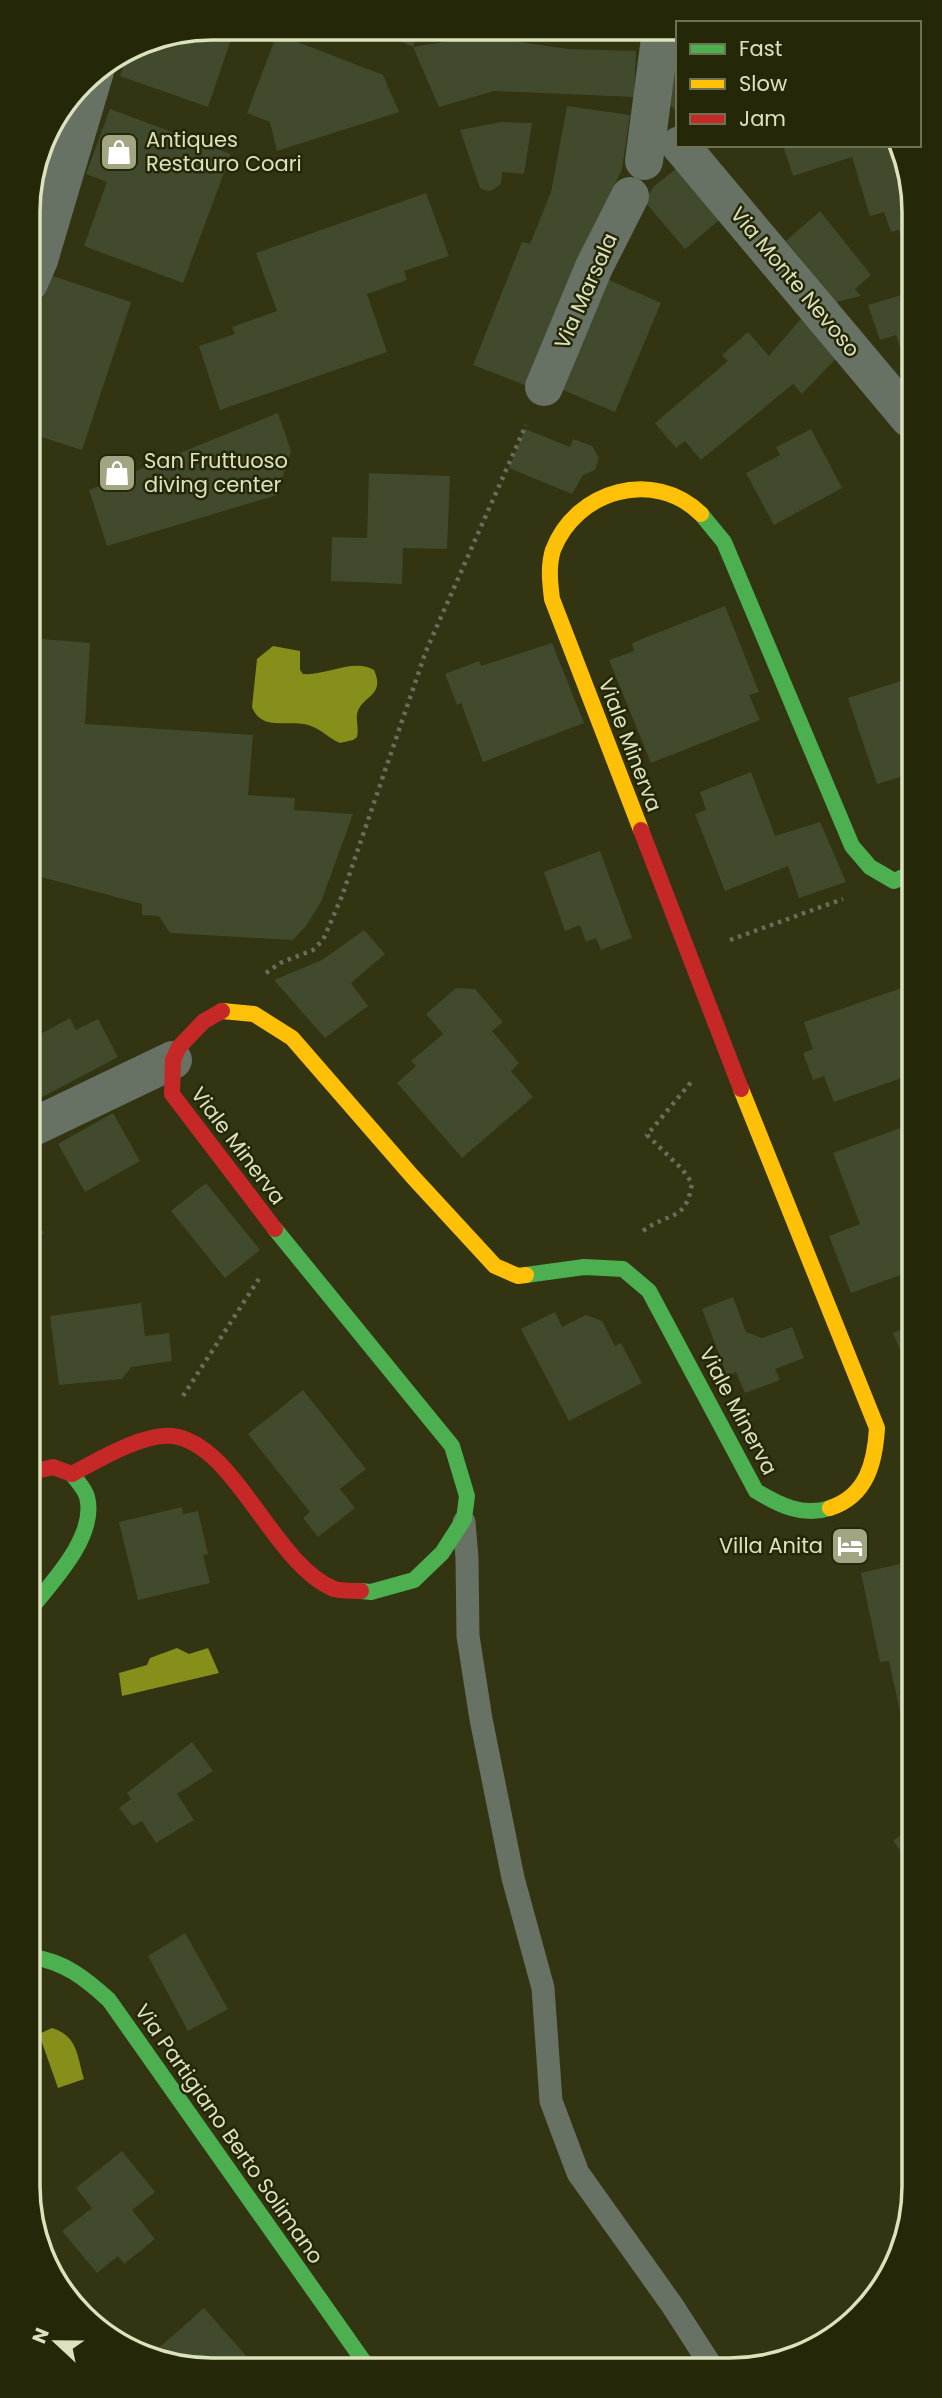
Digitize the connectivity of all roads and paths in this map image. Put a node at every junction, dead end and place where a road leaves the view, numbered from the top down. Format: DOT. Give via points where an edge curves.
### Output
graph roads {
  1 [pos="661,40"];
  2 [pos="649,110"];
  3 [pos="70,117"];
  4 [pos="676,141"];
  5 [pos="682,147"];
  6 [pos="644,161"];
  7 [pos="630,196"];
  8 [pos="41,251"];
  9 [pos="544,387"];
  10 [pos="902,410"];
  11 [pos="902,878"];
  12 [pos="894,881"];
  13 [pos="689,956"];
  14 [pos="261,978"];
  15 [pos="173,1060"];
  16 [pos="696,1078"];
  17 [pos="41,1123"];
  18 [pos="645,1229"];
  19 [pos="287,1245"];
  20 [pos="171,1436"];
  21 [pos="40,1470"];
  22 [pos="72,1474"];
  23 [pos="464,1519"];
  24 [pos="40,1595"];
  25 [pos="40,1958"];
  26 [pos="361,2358"];
  27 [pos="706,2358"];
  1 -- 2 [label="street"];
  2 -- 4 [label="street, Via Monte Nevoso"];
  2 -- 6 [label="street"];
  3 -- 8 [label="street"];
  5 -- 10 [label="street, Via Monte Nevoso"];
  7 -- 9 [label="street, Via Marsala" via="594,267"];
  9 -- 14 [label="path" via="426,651 323,940"];
  11 -- 12 [label="street"];
  12 -- 13 [label="path"];
  12 -- 13 [label="street, Viale Minerva" via="870,867 852,846 724,542 702,514 662,491 640,488 595,499 576,513 552,553 552,599"];
  13 -- 15 [label="street, Viale Minerva" via="877,1428 873,1469 848,1500 830,1509 790,1510 756,1491 649,1291 623,1269 584,1266 518,1276 495,1266 292,1038 254,1014 224,1010 204,1021"];
  15 -- 17 [label="street"];
  15 -- 19 [label="street, Viale Minerva" via="172,1094"];
  16 -- 18 [label="path" via="646,1135 692,1183 690,1200 680,1212"];
  19 -- 20 [label="path" via="272,1259 184,1391"];
  19 -- 23 [label="street, Viale Minerva" via="452,1446 467,1496"];
  20 -- 22 [label="street" via="149,1439"];
  20 -- 23 [label="street" via="193,1442 220,1465 301,1566 335,1589 371,1592 415,1580 442,1553"];
  21 -- 22 [label="street" via="53,1467"];
  22 -- 24 [label="street" via="87,1497 87,1525 75,1550"];
  23 -- 27 [label="lane" via="468,1636 513,1878 543,1988 551,2101 579,2173"];
  25 -- 26 [label="street, Via Partigiano Berto Solimano" via="63,1963 109,2000"];
}
